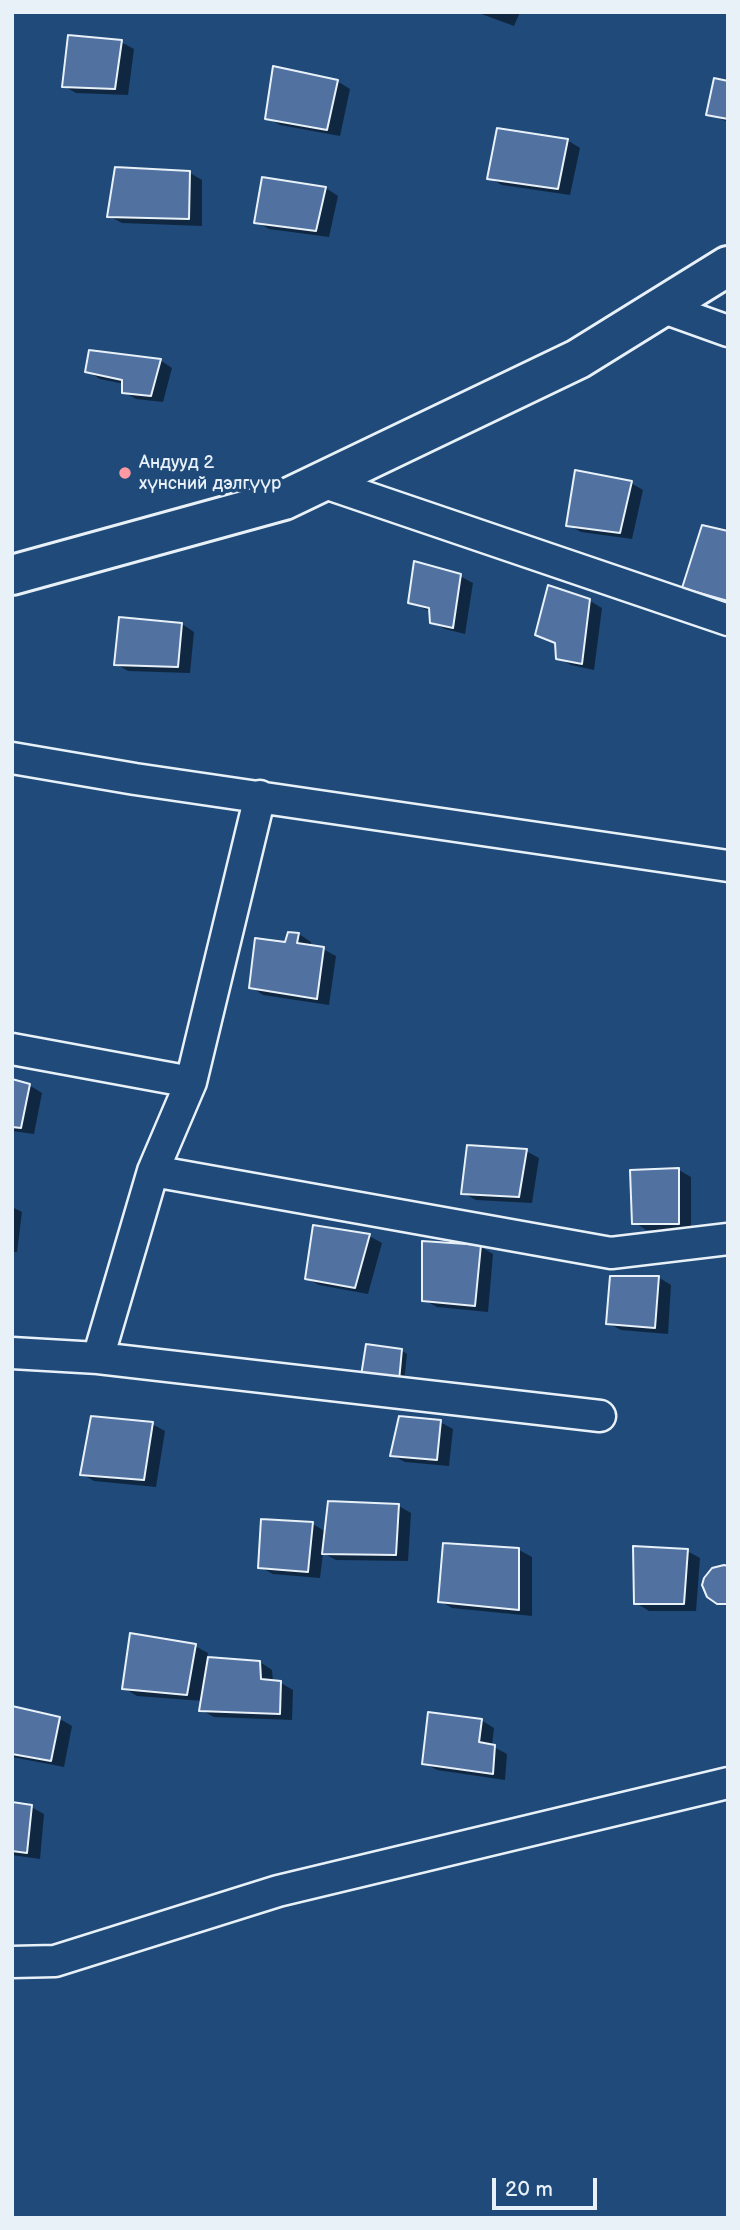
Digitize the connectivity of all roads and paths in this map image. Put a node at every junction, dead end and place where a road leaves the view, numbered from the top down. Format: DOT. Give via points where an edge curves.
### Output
graph roads {
  1 [pos="728,266"];
  2 [pos="661,307"];
  3 [pos="728,331"];
  4 [pos="322,482"];
  5 [pos="12,575"];
  6 [pos="728,620"];
  7 [pos="12,758"];
  8 [pos="260,796"];
  9 [pos="728,866"];
  10 [pos="12,1049"];
  11 [pos="191,1082"];
  12 [pos="153,1171"];
  13 [pos="728,1239"];
  14 [pos="12,1353"];
  15 [pos="98,1358"];
  16 [pos="600,1416"];
  17 [pos="728,1783"];
  18 [pos="12,1962"];
  1 -- 2 [label="street"];
  2 -- 3 [label="street"];
  2 -- 4 [label="street" via="578,359"];
  4 -- 5 [label="street" via="284,500"];
  4 -- 6 [label="street"];
  7 -- 8 [label="street"];
  8 -- 9 [label="street"];
  8 -- 11 [label="street"];
  10 -- 11 [label="street"];
  11 -- 12 [label="street"];
  12 -- 13 [label="street" via="611,1253"];
  12 -- 15 [label="street"];
  14 -- 15 [label="street"];
  15 -- 16 [label="street"];
  17 -- 18 [label="street" via="278,1891 55,1961"];
}
